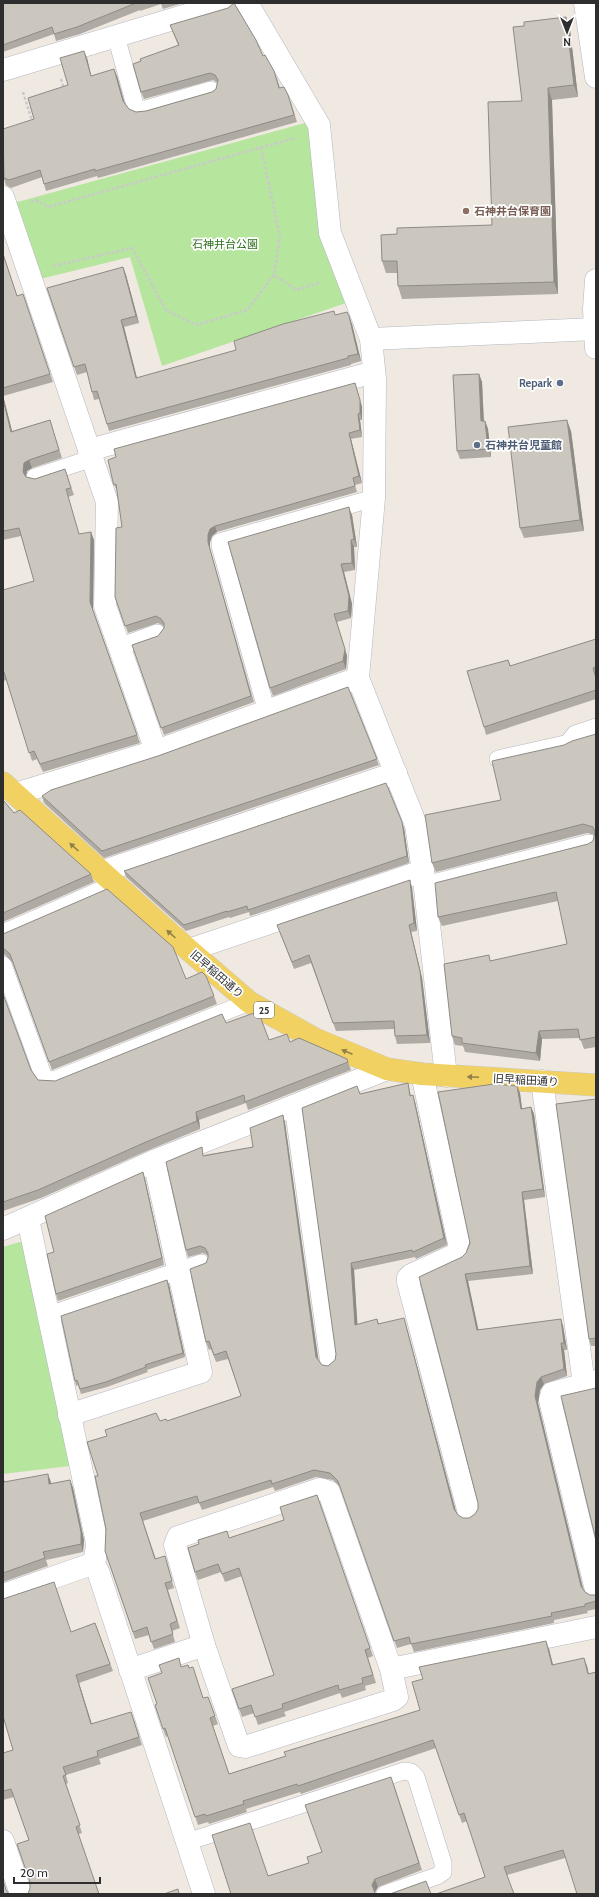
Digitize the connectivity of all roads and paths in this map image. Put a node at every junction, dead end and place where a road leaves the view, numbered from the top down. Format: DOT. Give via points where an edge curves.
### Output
graph roads {
  1 [pos="227,3"];
  2 [pos="247,3"];
  3 [pos="585,3"];
  4 [pos="116,36"];
  5 [pos="53,56"];
  6 [pos="9,69"];
  7 [pos="596,77"];
  8 [pos="64,90"];
  9 [pos="211,90"];
  10 [pos="34,126"];
  11 [pos="320,131"];
  12 [pos="261,147"];
  13 [pos="5,203"];
  14 [pos="29,272"];
  15 [pos="346,274"];
  16 [pos="274,275"];
  17 [pos="596,280"];
  18 [pos="371,339"];
  19 [pos="595,339"];
  20 [pos="374,372"];
  21 [pos="91,454"];
  22 [pos="35,477"];
  23 [pos="374,498"];
  24 [pos="158,633"];
  25 [pos="119,647"];
  26 [pos="358,678"];
  27 [pos="267,712"];
  28 [pos="596,726"];
  29 [pos="156,751"];
  30 [pos="498,759"];
  31 [pos="396,772"];
  32 [pos="9,789"];
  33 [pos="589,843"];
  34 [pos="108,878"];
  35 [pos="424,878"];
  36 [pos="3,933"];
  37 [pos="189,950"];
  38 [pos="3,965"];
  39 [pos="249,1002"];
  40 [pos="387,1069"];
  41 [pos="422,1074"];
  42 [pos="446,1076"];
  43 [pos="542,1080"];
  44 [pos="596,1085"];
  45 [pos="293,1106"];
  46 [pos="154,1161"];
  47 [pos="28,1219"];
  48 [pos="3,1229"];
  49 [pos="201,1263"];
  50 [pos="178,1271"];
  51 [pos="49,1315"];
  52 [pos="329,1363"];
  53 [pos="590,1382"];
  54 [pos="69,1415"];
  55 [pos="469,1512"];
  56 [pos="94,1565"];
  57 [pos="596,1590"];
  58 [pos="3,1595"];
  59 [pos="596,1627"];
  60 [pos="204,1645"];
  61 [pos="392,1669"];
  62 [pos="130,1670"];
  63 [pos="3,1840"];
  64 [pos="187,1842"];
  65 [pos="16,1893"];
  66 [pos="204,1894"];
  67 [pos="385,1894"];
  1 -- 4 [label="street"];
  2 -- 11 [label="street" via="319,125"];
  3 -- 7 [label="street"];
  4 -- 5 [label="street"];
  4 -- 9 [label="lane" via="135,105 139,109"];
  5 -- 6 [label="street"];
  5 -- 8 [label="path"];
  6 -- 10 [label="path"];
  11 -- 12 [label="path"];
  11 -- 15 [label="street" via="330,233"];
  12 -- 13 [label="path" via="48,207 36,200"];
  12 -- 16 [label="path" via="280,237"];
  13 -- 14 [label="street"];
  14 -- 16 [label="path" via="132,248 166,310 196,325 247,310"];
  14 -- 21 [label="street"];
  15 -- 16 [label="path" via="297,290"];
  15 -- 18 [label="street"];
  17 -- 19 [label="street"];
  18 -- 19 [label="street"];
  18 -- 20 [label="street"];
  20 -- 21 [label="street"];
  20 -- 23 [label="street"];
  21 -- 22 [label="lane"];
  21 -- 25 [label="street" via="107,502 105,606"];
  23 -- 26 [label="street"];
  23 -- 27 [label="lane" via="220,542"];
  24 -- 25 [label="lane"];
  25 -- 29 [label="street"];
  26 -- 27 [label="street"];
  26 -- 31 [label="street"];
  27 -- 29 [label="street"];
  28 -- 30 [label="lane" via="575,734 565,744"];
  29 -- 32 [label="street"];
  31 -- 34 [label="street"];
  31 -- 35 [label="street" via="416,824"];
  34 -- 32 [label="main road, 旧早稲田通り / 25, one-way"];
  33 -- 35 [label="lane"];
  34 -- 36 [label="lane"];
  37 -- 34 [label="main road, 旧早稲田通り / 25, one-way"];
  35 -- 37 [label="street"];
  35 -- 42 [label="street"];
  37 -- 39 [label="main road, 旧早稲田通り / 25"];
  38 -- 39 [label="lane" via="46,1079 54,1080"];
  40 -- 39 [label="main road, 旧早稲田通り / 25, one-way" via="315,1039"];
  40 -- 41 [label="main road, 旧早稲田通り / 25"];
  40 -- 45 [label="street"];
  41 -- 42 [label="main road, 旧早稲田通り / 25"];
  41 -- 55 [label="street" via="460,1248 459,1253 411,1275 408,1282"];
  43 -- 42 [label="main road, 旧早稲田通り / 25, one-way"];
  43 -- 44 [label="main road, 旧早稲田通り / 25"];
  43 -- 53 [label="street"];
  45 -- 46 [label="street"];
  45 -- 52 [label="lane"];
  46 -- 47 [label="street"];
  46 -- 50 [label="street"];
  47 -- 48 [label="street"];
  47 -- 51 [label="street"];
  49 -- 50 [label="lane"];
  50 -- 51 [label="lane"];
  50 -- 54 [label="street" via="201,1372"];
  51 -- 54 [label="street"];
  53 -- 57 [label="street" via="552,1393 550,1400"];
  54 -- 56 [label="street" via="96,1538"];
  56 -- 58 [label="street"];
  56 -- 62 [label="street"];
  59 -- 61 [label="street"];
  60 -- 61 [label="street" via="238,1743 244,1747 393,1700 397,1694"];
  60 -- 61 [label="street" via="175,1541 178,1537 320,1489 329,1492"];
  60 -- 62 [label="street"];
  62 -- 64 [label="street"];
  63 -- 65 [label="street"];
  64 -- 66 [label="street"];
  64 -- 67 [label="lane" via="404,1771 411,1772 416,1777 443,1863 443,1872"];
}
